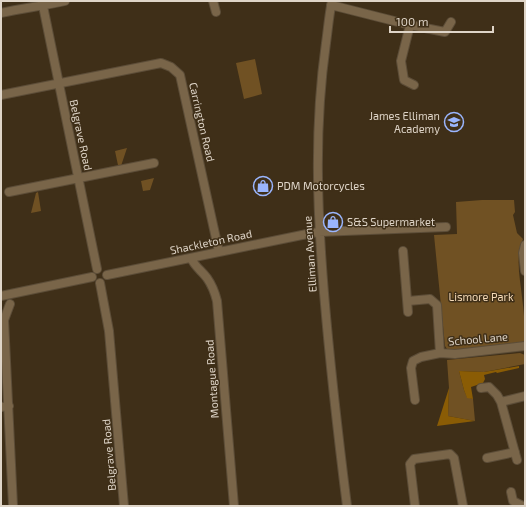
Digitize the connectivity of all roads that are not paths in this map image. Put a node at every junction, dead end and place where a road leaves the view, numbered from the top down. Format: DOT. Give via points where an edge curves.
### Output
graph roads {
  1 [pos="66,1"];
  2 [pos="213,1"];
  3 [pos="331,3"];
  4 [pos="22,4"];
  5 [pos="42,6"];
  6 [pos="216,12"];
  7 [pos="1,13"];
  8 [pos="451,22"];
  9 [pos="410,25"];
  10 [pos="59,84"];
  11 [pos="414,85"];
  12 [pos="1,95"];
  13 [pos="154,163"];
  14 [pos="78,178"];
  15 [pos="9,192"];
  16 [pos="446,227"];
  17 [pos="320,232"];
  18 [pos="525,245"];
  19 [pos="403,251"];
  20 [pos="219,252"];
  21 [pos="191,258"];
  22 [pos="97,269"];
  23 [pos="525,271"];
  24 [pos="106,274"];
  25 [pos="92,277"];
  26 [pos="100,283"];
  27 [pos="1,296"];
  28 [pos="408,301"];
  29 [pos="10,304"];
  30 [pos="408,312"];
  31 [pos="525,346"];
  32 [pos="440,353"];
  33 [pos="481,388"];
  34 [pos="525,396"];
  35 [pos="415,400"];
  36 [pos="501,402"];
  37 [pos="5,406"];
  38 [pos="487,458"];
  39 [pos="511,492"];
  40 [pos="13,506"];
  41 [pos="124,506"];
  42 [pos="234,506"];
  43 [pos="347,506"];
  44 [pos="415,506"];
  45 [pos="463,506"];
  46 [pos="524,506"];
  1 -- 5 [label="street"];
  2 -- 6 [label="street"];
  3 -- 9 [label="street"];
  3 -- 17 [label="street, Elliman Avenue" via="317,127"];
  4 -- 5 [label="street"];
  4 -- 7 [label="street"];
  5 -- 10 [label="street, Belgrave Road"];
  8 -- 9 [label="street" via="445,32"];
  9 -- 11 [label="street" via="401,62 404,80"];
  10 -- 12 [label="street, Carrington Road"];
  10 -- 14 [label="street, Belgrave Road"];
  10 -- 20 [label="street, Carrington Road" via="161,63 180,75"];
  13 -- 14 [label="street"];
  14 -- 15 [label="street"];
  14 -- 22 [label="street, Belgrave Road"];
  16 -- 17 [label="street, Shackleton Road"];
  17 -- 20 [label="street, Shackleton Road"];
  17 -- 43 [label="street, Elliman Avenue" via="328,340"];
  18 -- 23 [label="street"];
  19 -- 28 [label="street"];
  20 -- 21 [label="street, Shackleton Road"];
  21 -- 24 [label="street, Shackleton Road"];
  21 -- 42 [label="street, Montague Road" via="214,289 217,302"];
  22 -- 24 [label="street" via="104,270"];
  22 -- 25 [label="street" via="92,273"];
  24 -- 26 [label="street" via="106,279"];
  25 -- 26 [label="street"];
  25 -- 27 [label="street"];
  26 -- 41 [label="street, Belgrave Road" via="109,331"];
  28 -- 30 [label="street"];
  28 -- 32 [label="street, School Lane" via="430,299 437,305"];
  29 -- 37 [label="street" via="4,320"];
  31 -- 32 [label="street, School Lane" via="455,354"];
  32 -- 35 [label="street" via="414,361 411,368"];
  33 -- 36 [label="street" via="489,387"];
  34 -- 36 [label="street"];
  36 -- 38 [label="street" via="516,456"];
  37 -- 40 [label="street"];
  39 -- 46 [label="street" via="513,501"];
  44 -- 45 [label="street" via="410,464 414,459 450,454 454,458"];
}
